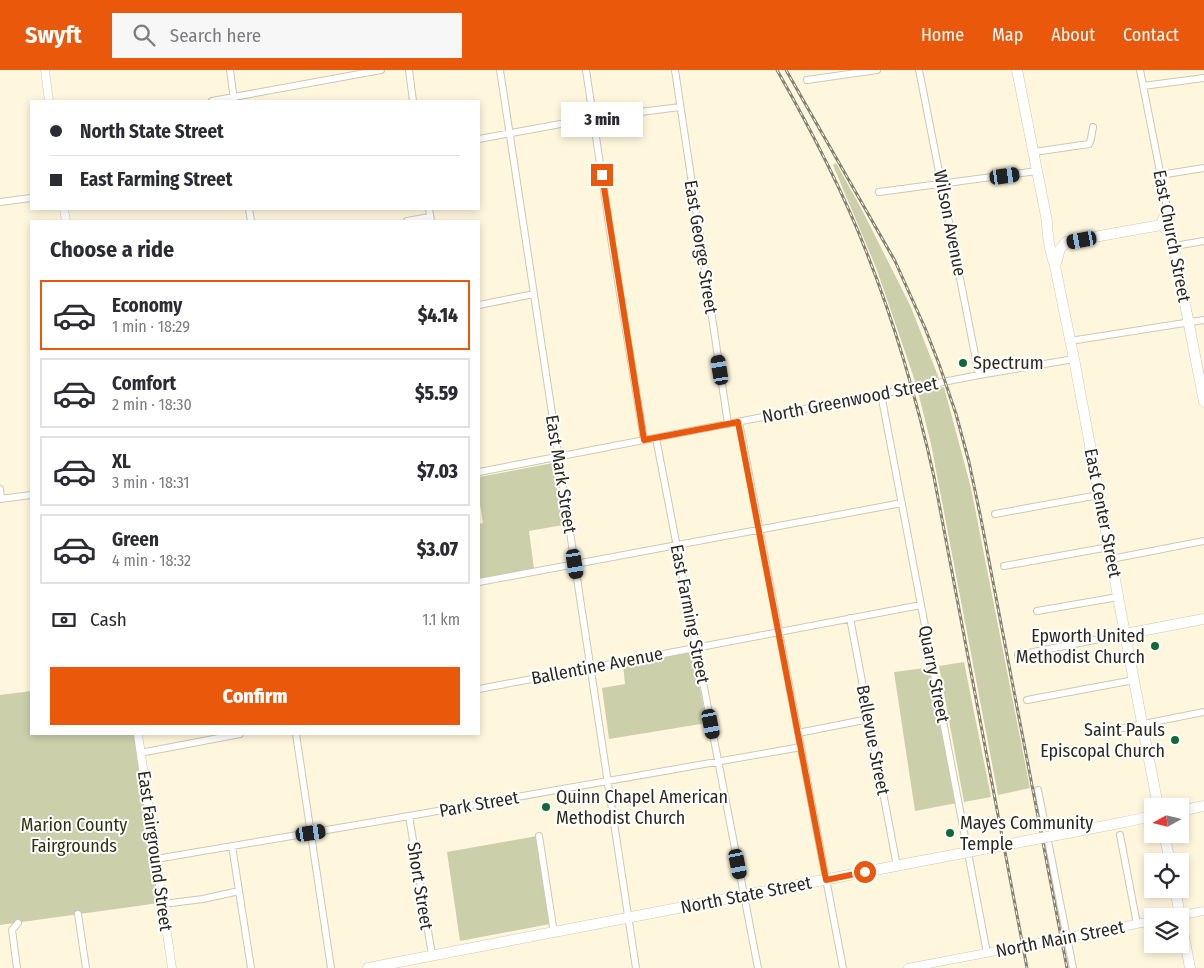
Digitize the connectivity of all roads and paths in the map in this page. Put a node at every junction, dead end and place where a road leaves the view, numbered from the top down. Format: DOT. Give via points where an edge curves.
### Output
graph roads {
  1 [pos="45,70"];
  2 [pos="230,70"];
  3 [pos="381,70"];
  4 [pos="409,70"];
  5 [pos="500,70"];
  6 [pos="586,70"];
  7 [pos="675,70"];
  8 [pos="877,70"];
  9 [pos="919,70"];
  10 [pos="1018,70"];
  11 [pos="1140,70"];
  12 [pos="1204,78"];
  13 [pos="807,80"];
  14 [pos="1143,86"];
  15 [pos="234,99"];
  16 [pos="50,100"];
  17 [pos="413,100"];
  18 [pos="680,107"];
  19 [pos="593,118"];
  20 [pos="1093,127"];
  21 [pos="509,133"];
  22 [pos="480,139"];
  23 [pos="1034,152"];
  24 [pos="1204,168"];
  25 [pos="1037,171"];
  26 [pos="1160,175"];
  27 [pos="942,184"];
  28 [pos="879,192"];
  29 [pos="30,198"];
  30 [pos="0,202"];
  31 [pos="1167,209"];
  32 [pos="1047,220"];
  33 [pos="1161,225"];
  34 [pos="1173,241"];
  35 [pos="1066,242"];
  36 [pos="1204,242"];
  37 [pos="1055,266"];
  38 [pos="534,294"];
  39 [pos="480,305"];
  40 [pos="1204,320"];
  41 [pos="1189,322"];
  42 [pos="1070,341"];
  43 [pos="1074,358"];
  44 [pos="979,376"];
  45 [pos="881,394"];
  46 [pos="1204,402"];
  47 [pos="738,422"];
  48 [pos="728,424"];
  49 [pos="656,438"];
  50 [pos="644,440"];
  51 [pos="559,456"];
  52 [pos="480,472"];
  53 [pos="0,489"];
  54 [pos="30,494"];
  55 [pos="1099,495"];
  56 [pos="1,499"];
  57 [pos="902,503"];
  58 [pos="996,514"];
  59 [pos="759,530"];
  60 [pos="1204,541"];
  61 [pos="677,545"];
  62 [pos="1109,547"];
  63 [pos="1111,559"];
  64 [pos="575,564"];
  65 [pos="1004,566"];
  66 [pos="480,582"];
  67 [pos="1118,596"];
  68 [pos="921,605"];
  69 [pos="1037,611"];
  70 [pos="850,618"];
  71 [pos="1204,619"];
  72 [pos="779,632"];
  73 [pos="1125,634"];
  74 [pos="696,647"];
  75 [pos="1018,655"];
  76 [pos="591,668"];
  77 [pos="1134,680"];
  78 [pos="480,689"];
  79 [pos="1027,700"];
  80 [pos="1204,712"];
  81 [pos="869,719"];
  82 [pos="1143,724"];
  83 [pos="798,733"];
  84 [pos="1098,733"];
  85 [pos="138,735"];
  86 [pos="234,735"];
  87 [pos="296,735"];
  88 [pos="801,748"];
  89 [pos="140,752"];
  90 [pos="719,762"];
  91 [pos="608,781"];
  92 [pos="1038,790"];
  93 [pos="1157,798"];
  94 [pos="1204,806"];
  95 [pos="1189,809"];
  96 [pos="409,816"];
  97 [pos="1144,818"];
  98 [pos="311,833"];
  99 [pos="1120,835"];
  100 [pos="539,836"];
  101 [pos="232,846"];
  102 [pos="156,859"];
  103 [pos="896,861"];
  104 [pos="826,880"];
  105 [pos="239,891"];
  106 [pos="744,896"];
  107 [pos="162,904"];
  108 [pos="1204,911"];
  109 [pos="78,914"];
  110 [pos="1189,914"];
  111 [pos="628,918"];
  112 [pos="18,923"];
  113 [pos="1144,923"];
  114 [pos="1137,924"];
  115 [pos="554,933"];
  116 [pos="1067,937"];
  117 [pos="987,953"];
  118 [pos="1187,953"];
  119 [pos="432,955"];
  120 [pos="17,968"];
  121 [pos="86,968"];
  122 [pos="172,968"];
  123 [pos="251,968"];
  124 [pos="331,968"];
  125 [pos="368,968"];
  126 [pos="636,968"];
  127 [pos="758,968"];
  128 [pos="843,968"];
  129 [pos="908,968"];
  130 [pos="1073,968"];
  131 [pos="1190,968"];
  1 -- 16 [label="street"];
  2 -- 15 [label="street"];
  3 -- 15 [label="street"];
  4 -- 17 [label="street"];
  5 -- 21 [label="street, East Mark Street"];
  6 -- 19 [label="street"];
  7 -- 18 [label="street, East George Street"];
  8 -- 13 [label="street"];
  9 -- 27 [label="street, Wilson Avenue"];
  10 -- 23 [label="main road, East Center Street"];
  11 -- 14 [label="street, East Church Street"];
  12 -- 14 [label="street"];
  14 -- 26 [label="street, East Church Street"];
  18 -- 19 [label="street"];
  18 -- 48 [label="street, East George Street"];
  19 -- 21 [label="street"];
  19 -- 50 [label="street"];
  20 -- 23 [label="street" via="1089,144"];
  21 -- 22 [label="street"];
  21 -- 38 [label="street, East Mark Street"];
  23 -- 25 [label="main road, East Center Street"];
  24 -- 26 [label="street"];
  25 -- 27 [label="street"];
  25 -- 32 [label="main road, East Center Street"];
  26 -- 31 [label="street, East Church Street"];
  27 -- 28 [label="street"];
  27 -- 44 [label="street, Wilson Avenue"];
  29 -- 30 [label="street"];
  31 -- 33 [label="main road"];
  31 -- 34 [label="street, East Church Street"];
  32 -- 35 [label="main road, East Center Street" via="1053,234"];
  32 -- 37 [label="main road, East Center Street" via="1047,236"];
  33 -- 34 [label="main road"];
  33 -- 35 [label="main road"];
  34 -- 36 [label="street"];
  34 -- 41 [label="main road, East Church Street"];
  35 -- 37 [label="main road" via="1060,249"];
  37 -- 42 [label="main road, East Center Street"];
  38 -- 39 [label="street"];
  38 -- 51 [label="street, East Mark Street"];
  40 -- 41 [label="street"];
  41 -- 42 [label="street"];
  41 -- 46 [label="main road, East Church Street"];
  42 -- 43 [label="main road, East Center Street"];
  43 -- 44 [label="street, North Greenwood Street"];
  43 -- 55 [label="main road, East Center Street"];
  44 -- 45 [label="street, North Greenwood Street"];
  45 -- 47 [label="street, North Greenwood Street"];
  45 -- 57 [label="street, Quarry Street"];
  47 -- 48 [label="street, North Greenwood Street"];
  47 -- 59 [label="street"];
  48 -- 49 [label="street, North Greenwood Street"];
  49 -- 50 [label="street, North Greenwood Street"];
  49 -- 61 [label="street, East Farming Street"];
  50 -- 51 [label="street, North Greenwood Street"];
  51 -- 52 [label="street, North Greenwood Street"];
  51 -- 64 [label="street, East Mark Street"];
  53 -- 56 [label="street"];
  54 -- 56 [label="street"];
  55 -- 58 [label="street"];
  55 -- 62 [label="main road, East Center Street"];
  57 -- 59 [label="street"];
  57 -- 68 [label="street, Quarry Street"];
  59 -- 61 [label="street"];
  59 -- 72 [label="street"];
  60 -- 63 [label="street"];
  61 -- 64 [label="street"];
  61 -- 74 [label="street, East Farming Street"];
  62 -- 63 [label="main road, East Center Street"];
  62 -- 65 [label="street"];
  63 -- 67 [label="main road, East Center Street"];
  64 -- 66 [label="street"];
  64 -- 76 [label="street, East Mark Street"];
  67 -- 69 [label="street"];
  67 -- 73 [label="main road, East Center Street"];
  68 -- 70 [label="street, Ballentine Avenue"];
  68 -- 117 [label="street, Quarry Street"];
  70 -- 72 [label="street, Ballentine Avenue"];
  70 -- 81 [label="street, Bellevue Street"];
  71 -- 73 [label="main road"];
  72 -- 74 [label="street, Ballentine Avenue"];
  72 -- 83 [label="street"];
  73 -- 75 [label="street"];
  73 -- 77 [label="main road, East Center Street"];
  74 -- 76 [label="street, Ballentine Avenue"];
  74 -- 90 [label="street, East Farming Street"];
  76 -- 78 [label="street, Ballentine Avenue"];
  76 -- 91 [label="street, East Mark Street"];
  77 -- 79 [label="street"];
  77 -- 82 [label="main road, East Center Street"];
  80 -- 82 [label="street"];
  81 -- 83 [label="street"];
  81 -- 103 [label="street, Bellevue Street"];
  82 -- 84 [label="street"];
  82 -- 93 [label="main road, East Center Street"];
  83 -- 88 [label="street"];
  85 -- 89 [label="street, East Fairground Street"];
  86 -- 89 [label="street"];
  87 -- 98 [label="street"];
  88 -- 90 [label="street, Park Street"];
  88 -- 104 [label="street"];
  89 -- 102 [label="street, East Fairground Street"];
  90 -- 91 [label="street, Park Street"];
  90 -- 106 [label="street, East Farming Street"];
  91 -- 96 [label="street, Park Street"];
  91 -- 111 [label="street, East Mark Street"];
  92 -- 116 [label="street"];
  94 -- 95 [label="main road"];
  96 -- 98 [label="street, Park Street"];
  96 -- 119 [label="street, Short Street"];
  97 -- 104 [label="main road, North State Street, bridge"];
  98 -- 101 [label="street, Park Street"];
  98 -- 124 [label="street"];
  99 -- 114 [label="street"];
  100 -- 115 [label="street"];
  101 -- 102 [label="street, Park Street"];
  101 -- 105 [label="street"];
  102 -- 107 [label="street, East Fairground Street"];
  104 -- 106 [label="main road, North State Street"];
  104 -- 128 [label="street"];
  105 -- 107 [label="street"];
  105 -- 123 [label="street"];
  106 -- 111 [label="main road, North State Street"];
  106 -- 127 [label="street, East Farming Street"];
  107 -- 122 [label="street, East Fairground Street"];
  108 -- 110 [label="street"];
  109 -- 121 [label="street"];
  111 -- 115 [label="main road, North State Street"];
  111 -- 126 [label="street, East Mark Street"];
  112 -- 120 [label="street" via="12,930"];
  113 -- 114 [label="street, North Main Street"];
  114 -- 116 [label="street, North Main Street"];
  115 -- 119 [label="main road, North State Street"];
  116 -- 117 [label="street, North Main Street"];
  116 -- 130 [label="street"];
  117 -- 129 [label="street, North Main Street"];
  118 -- 131 [label="main road"];
  119 -- 125 [label="main road, North State Street"];
}
